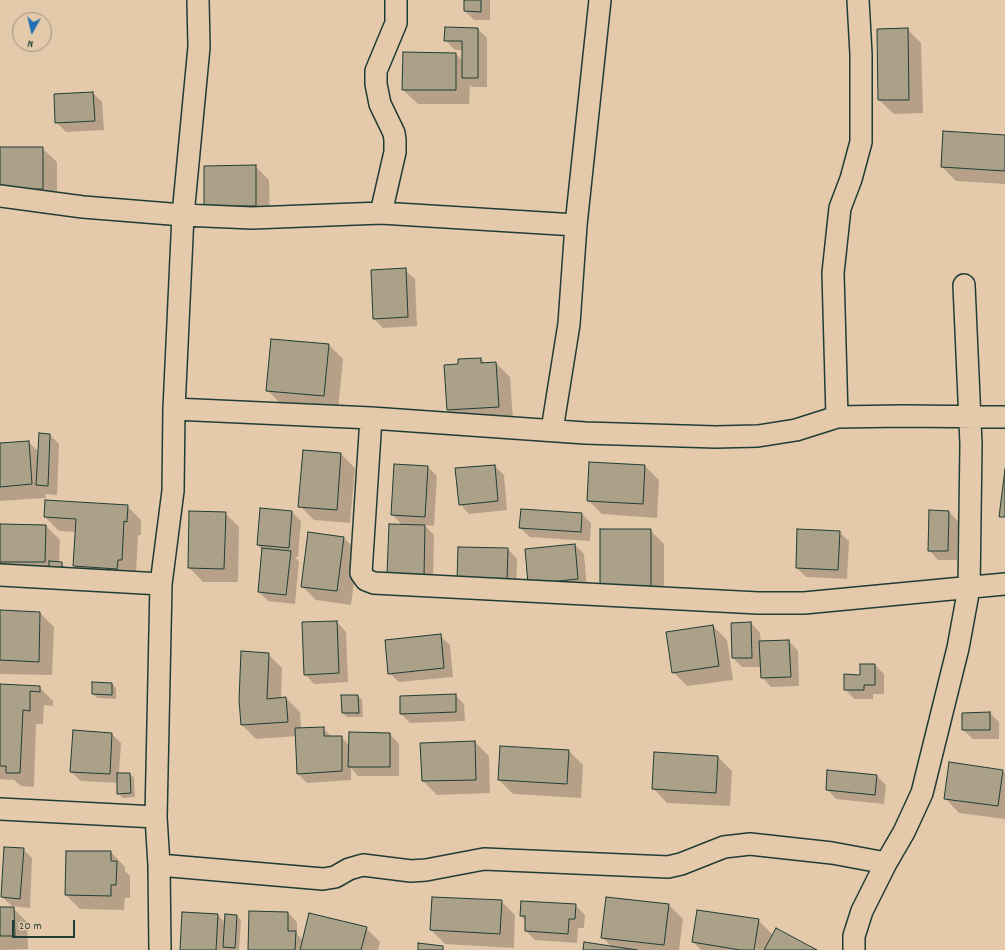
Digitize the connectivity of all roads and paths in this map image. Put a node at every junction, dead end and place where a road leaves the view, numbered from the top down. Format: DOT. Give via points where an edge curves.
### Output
graph roads {
  1 [pos="198,0"];
  2 [pos="396,0"];
  3 [pos="600,0"];
  4 [pos="858,0"];
  5 [pos="0,196"];
  6 [pos="381,213"];
  7 [pos="183,215"];
  8 [pos="576,225"];
  9 [pos="964,285"];
  10 [pos="174,409"];
  11 [pos="970,416"];
  12 [pos="837,417"];
  13 [pos="1005,417"];
  14 [pos="371,418"];
  15 [pos="552,430"];
  16 [pos="0,575"];
  17 [pos="161,584"];
  18 [pos="1005,584"];
  19 [pos="969,588"];
  20 [pos="0,809"];
  21 [pos="156,817"];
  22 [pos="886,862"];
  23 [pos="159,865"];
  24 [pos="160,950"];
  25 [pos="854,950"];
  1 -- 7 [label="street" via="199,47"];
  2 -- 6 [label="street" via="397,16 394,31 376,71 380,104 394,133 396,152"];
  3 -- 8 [label="street"];
  4 -- 12 [label="street" via="861,54 860,142 851,179 840,208 833,273"];
  5 -- 7 [label="street" via="83,208"];
  6 -- 7 [label="street" via="252,218"];
  6 -- 8 [label="street"];
  7 -- 10 [label="street"];
  8 -- 15 [label="street" via="569,324"];
  9 -- 11 [label="street"];
  10 -- 14 [label="street"];
  10 -- 17 [label="street" via="173,491"];
  11 -- 12 [label="street"];
  11 -- 13 [label="street"];
  11 -- 19 [label="street" via="972,444"];
  12 -- 15 [label="street" via="796,430 751,436 585,433"];
  14 -- 15 [label="street"];
  14 -- 19 [label="street" via="361,573 366,580 374,583 758,603 804,603"];
  16 -- 17 [label="street"];
  17 -- 21 [label="street"];
  18 -- 19 [label="street"];
  19 -- 22 [label="street" via="958,648 922,793 904,832"];
  20 -- 21 [label="street"];
  21 -- 23 [label="street"];
  22 -- 23 [label="street" via="750,844 724,848 668,867 484,859 426,870 363,866 323,879"];
  22 -- 25 [label="street" via="862,911 854,936"];
  23 -- 24 [label="street"];
}
